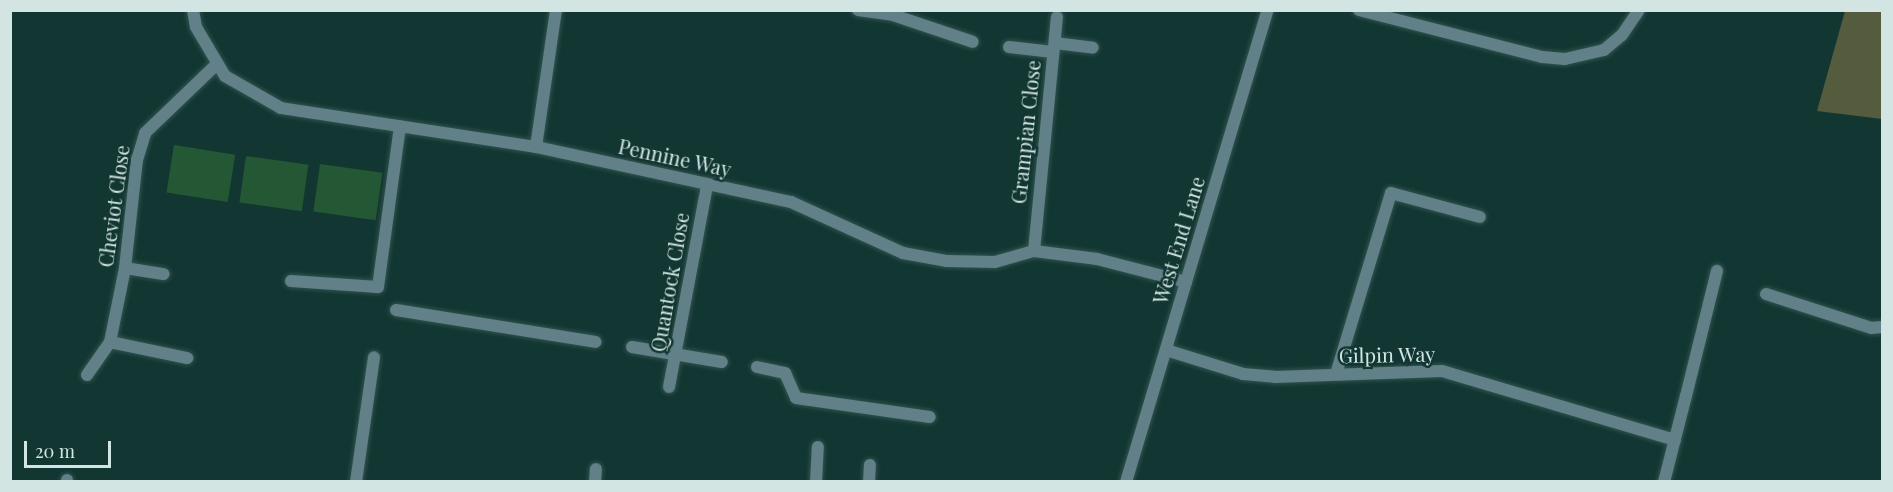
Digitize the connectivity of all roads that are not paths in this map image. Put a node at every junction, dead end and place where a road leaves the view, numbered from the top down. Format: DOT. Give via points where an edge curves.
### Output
graph roads {
  1 [pos="193,10"];
  2 [pos="556,10"];
  3 [pos="858,10"];
  4 [pos="1268,10"];
  5 [pos="1359,10"];
  6 [pos="1639,10"];
  7 [pos="1058,17"];
  8 [pos="973,42"];
  9 [pos="1009,47"];
  10 [pos="1054,47"];
  11 [pos="1093,48"];
  12 [pos="216,65"];
  13 [pos="400,126"];
  14 [pos="536,147"];
  15 [pos="707,184"];
  16 [pos="1480,218"];
  17 [pos="1034,251"];
  18 [pos="125,268"];
  19 [pos="1717,271"];
  20 [pos="164,274"];
  21 [pos="291,281"];
  22 [pos="1186,282"];
  23 [pos="1766,294"];
  24 [pos="396,310"];
  25 [pos="1882,327"];
  26 [pos="110,342"];
  27 [pos="595,342"];
  28 [pos="632,347"];
  29 [pos="1166,350"];
  30 [pos="675,354"];
  31 [pos="374,357"];
  32 [pos="187,358"];
  33 [pos="722,362"];
  34 [pos="757,368"];
  35 [pos="1335,374"];
  36 [pos="87,375"];
  37 [pos="669,387"];
  38 [pos="930,417"];
  39 [pos="1675,441"];
  40 [pos="818,447"];
  41 [pos="870,465"];
  42 [pos="596,468"];
  43 [pos="356,482"];
  44 [pos="595,482"];
  45 [pos="816,482"];
  46 [pos="869,482"];
  47 [pos="1126,482"];
  48 [pos="1664,482"];
  1 -- 12 [label="street, Pennine Way" via="196,27"];
  2 -- 14 [label="street"];
  3 -- 8 [label="street" via="893,15"];
  4 -- 22 [label="street, West End Lane"];
  5 -- 6 [label="street" via="1542,57 1564,59 1604,50 1622,35"];
  7 -- 10 [label="street, Grampian Close"];
  9 -- 10 [label="street"];
  10 -- 11 [label="street"];
  10 -- 17 [label="street, Grampian Close"];
  12 -- 13 [label="street, Pennine Way" via="237,85 280,108"];
  12 -- 18 [label="street, Cheviot Close" via="145,133 137,160"];
  13 -- 14 [label="street, Pennine Way"];
  13 -- 21 [label="street" via="378,287"];
  14 -- 15 [label="street, Pennine Way"];
  15 -- 17 [label="street, Pennine Way" via="791,202 903,253 947,261 995,262"];
  15 -- 30 [label="street, Quantock Close"];
  16 -- 35 [label="street" via="1391,193"];
  17 -- 22 [label="street, Pennine Way" via="1097,259"];
  18 -- 20 [label="street"];
  18 -- 26 [label="street, Cheviot Close"];
  19 -- 39 [label="street"];
  22 -- 29 [label="street, West End Lane"];
  23 -- 25 [label="street" via="1871,328"];
  24 -- 27 [label="street"];
  26 -- 32 [label="street"];
  26 -- 36 [label="street, Cheviot Close"];
  28 -- 30 [label="street"];
  29 -- 35 [label="street, Gilpin Way" via="1243,374"];
  29 -- 47 [label="street, West End Lane"];
  30 -- 33 [label="street"];
  30 -- 37 [label="street, Quantock Close"];
  31 -- 43 [label="street"];
  34 -- 38 [label="street" via="785,373 796,398"];
  35 -- 39 [label="street, Gilpin Way" via="1442,371"];
  39 -- 48 [label="street"];
  40 -- 45 [label="street"];
  41 -- 46 [label="street"];
  42 -- 44 [label="street"];
}
